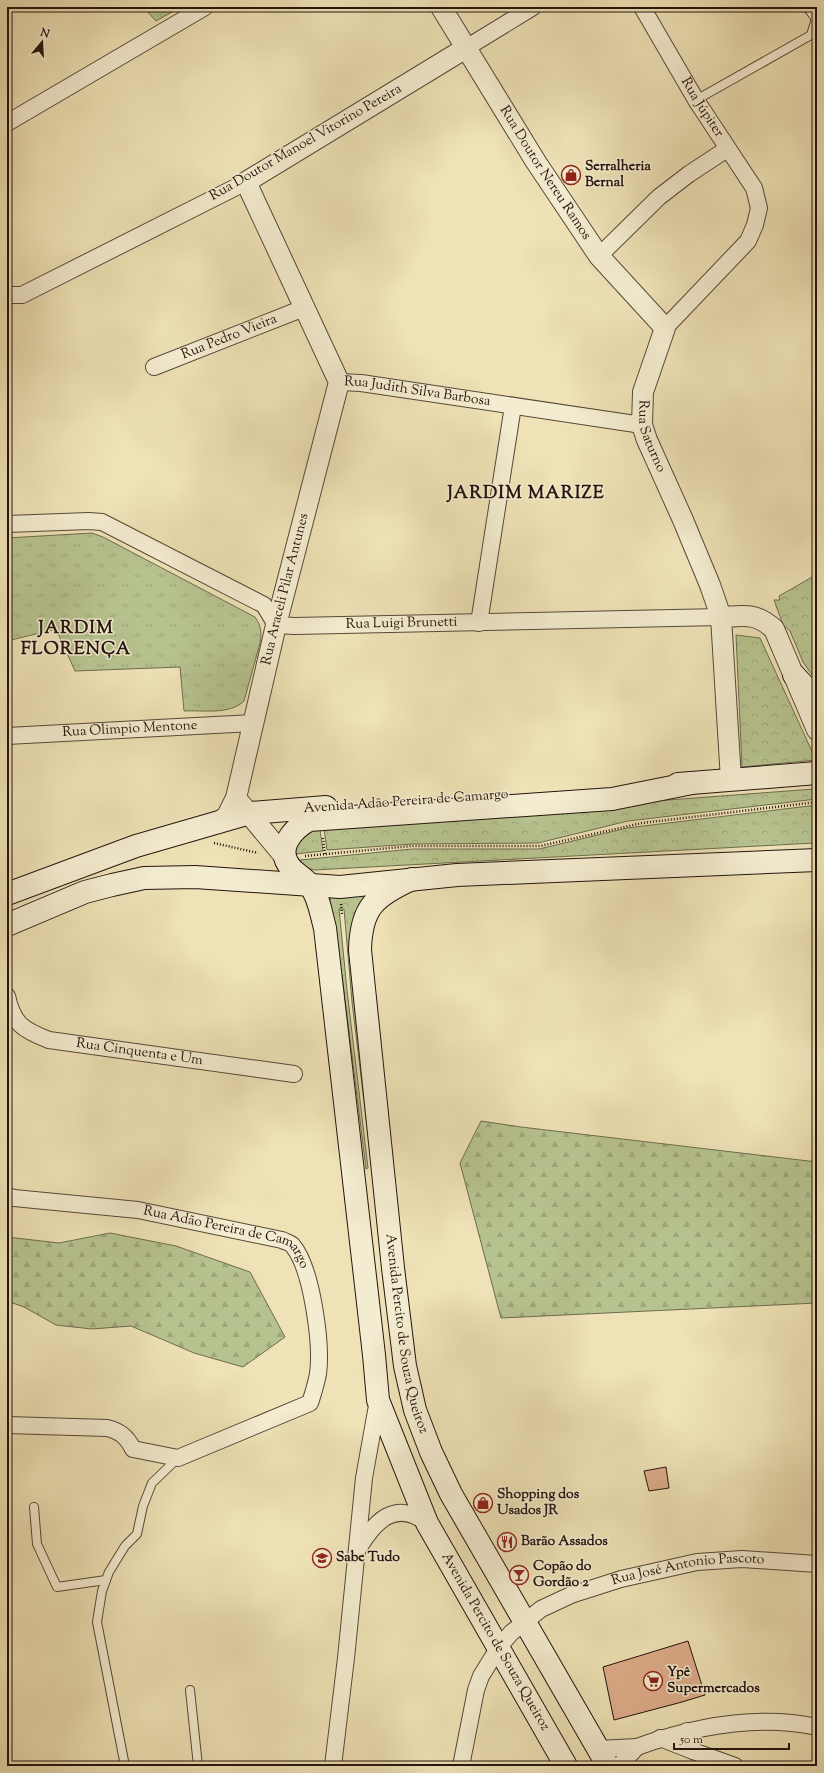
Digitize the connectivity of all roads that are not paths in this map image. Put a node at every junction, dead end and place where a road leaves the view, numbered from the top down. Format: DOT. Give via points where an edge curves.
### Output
graph roads {
  1 [pos="205,7"];
  2 [pos="441,7"];
  3 [pos="533,7"];
  4 [pos="642,7"];
  5 [pos="807,7"];
  6 [pos="466,48"];
  7 [pos="696,100"];
  8 [pos="7,124"];
  9 [pos="727,149"];
  10 [pos="246,182"];
  11 [pos="759,208"];
  12 [pos="599,256"];
  13 [pos="7,295"];
  14 [pos="304,308"];
  15 [pos="665,328"];
  16 [pos="154,367"];
  17 [pos="338,382"];
  18 [pos="513,406"];
  19 [pos="642,425"];
  20 [pos="7,524"];
  21 [pos="721,617"];
  22 [pos="755,617"];
  23 [pos="479,623"];
  24 [pos="276,625"];
  25 [pos="723,646"];
  26 [pos="794,675"];
  27 [pos="817,700"];
  28 [pos="253,723"];
  29 [pos="817,730"];
  30 [pos="7,736"];
  31 [pos="806,774"];
  32 [pos="817,779"];
  33 [pos="731,780"];
  34 [pos="692,783"];
  35 [pos="243,805"];
  36 [pos="817,848"];
  37 [pos="285,857"];
  38 [pos="817,860"];
  39 [pos="623,869"];
  40 [pos="412,879"];
  41 [pos="273,882"];
  42 [pos="309,884"];
  43 [pos="7,894"];
  44 [pos="323,923"];
  45 [pos="7,925"];
  46 [pos="7,996"];
  47 [pos="294,1074"];
  48 [pos="7,1196"];
  49 [pos="378,1400"];
  50 [pos="7,1425"];
  51 [pos="178,1458"];
  52 [pos="34,1507"];
  53 [pos="427,1523"];
  54 [pos="356,1552"];
  55 [pos="817,1564"];
  56 [pos="106,1580"];
  57 [pos="512,1601"];
  58 [pos="541,1609"];
  59 [pos="524,1622"];
  60 [pos="499,1647"];
  61 [pos="190,1690"];
  62 [pos="817,1727"];
  63 [pos="686,1731"];
  64 [pos="660,1738"];
  65 [pos="637,1747"];
  66 [pos="693,1751"];
  67 [pos="603,1758"];
  68 [pos="125,1766"];
  69 [pos="198,1766"];
  70 [pos="333,1766"];
  71 [pos="461,1766"];
  72 [pos="566,1766"];
  73 [pos="619,1766"];
  74 [pos="735,1766"];
  1 -- 8 [label="street"];
  2 -- 6 [label="street, Rua Doutor Nereu Ramos"];
  3 -- 6 [label="street, Rua Doutor Manoel Vitorino Pereira"];
  4 -- 7 [label="street, Rua Júpiter"];
  5 -- 7 [label="lane" via="816,19 811,35"];
  6 -- 10 [label="street, Rua Doutor Manoel Vitorino Pereira"];
  6 -- 12 [label="street, Rua Doutor Nereu Ramos" via="536,162"];
  7 -- 9 [label="street, Rua Júpiter"];
  9 -- 11 [label="street, Rua Júpiter" via="754,188"];
  9 -- 12 [label="street" via="659,197"];
  10 -- 13 [label="street, Rua Doutor Manoel Vitorino Pereira" via="22,295"];
  10 -- 14 [label="street, Rua Judith Silva Barbosa"];
  11 -- 15 [label="street, Rua Saturno" via="748,241"];
  12 -- 15 [label="street, Rua Doutor Nereu Ramos"];
  14 -- 16 [label="street, Rua Pedro Vieira"];
  14 -- 17 [label="street, Rua Judith Silva Barbosa"];
  15 -- 19 [label="street, Rua Saturno" via="643,392"];
  17 -- 18 [label="street, Rua Judith Silva Barbosa" via="361,383"];
  17 -- 24 [label="street, Rua Araceli Pilar Antunes"];
  18 -- 19 [label="street, Rua Judith Silva Barbosa"];
  18 -- 23 [label="street"];
  19 -- 21 [label="street, Rua Saturno"];
  20 -- 24 [label="street" via="88,520 102,522 264,605"];
  21 -- 22 [label="street, Rua Luigi Brunetti"];
  21 -- 23 [label="street, Rua Luigi Brunetti"];
  21 -- 25 [label="street, Rua Saturno"];
  22 -- 25 [label="street" via="736,623 729,630"];
  22 -- 26 [label="street" via="774,629"];
  23 -- 24 [label="street, Rua Luigi Brunetti"];
  24 -- 28 [label="street, Rua Araceli Pilar Antunes"];
  25 -- 33 [label="street, Rua Saturno"];
  26 -- 27 [label="main road"];
  26 -- 29 [label="street"];
  28 -- 30 [label="street, Rua Olimpio Mentone"];
  28 -- 35 [label="street, Rua Araceli Pilar Antunes"];
  31 -- 32 [label="main road, Avenida Adão Pereira de Camargo"];
  31 -- 33 [label="main road, Avenida Adão Pereira de Camargo"];
  33 -- 34 [label="main road, Avenida Adão Pereira de Camargo"];
  34 -- 35 [label="main road, Avenida Adão Pereira de Camargo"];
  34 -- 37 [label="main road" via="612,799 309,820 298,826 288,838"];
  35 -- 37 [label="street"];
  35 -- 43 [label="main road, Avenida Adão Pereira de Camargo" via="218,823 136,846"];
  36 -- 39 [label="main road" via="674,859"];
  37 -- 42 [label="main road" via="291,868"];
  38 -- 39 [label="main road"];
  39 -- 40 [label="main road"];
  40 -- 42 [label="main road" via="340,887"];
  40 -- 57 [label="main road, Avenida Percito de Souza Queiroz" via="388,890 374,901 365,918 360,950 405,1366 416,1410 431,1452 451,1494"];
  41 -- 42 [label="main road"];
  41 -- 44 [label="main road" via="303,898"];
  41 -- 45 [label="main road" via="195,877 144,878 86,892"];
  42 -- 44 [label="main road, Avenida Percito de Souza Queiroz"];
  44 -- 49 [label="main road, Avenida Percito de Souza Queiroz"];
  46 -- 47 [label="street, Rua Cinquenta e Um" via="17,1023 32,1034 49,1040"];
  48 -- 51 [label="street, Rua Adão Pereira de Camargo" via="138,1210 292,1244 306,1274 317,1331 318,1373 310,1404"];
  49 -- 53 [label="main road, Avenida Percito de Souza Queiroz"];
  49 -- 54 [label="street" via="364,1478"];
  50 -- 51 [label="street" via="107,1428 119,1431 129,1440 133,1449"];
  51 -- 56 [label="lane" via="152,1482 137,1534 125,1546"];
  52 -- 56 [label="lane" via="37,1544 57,1587"];
  53 -- 54 [label="street" via="419,1516 408,1512 385,1516 371,1529"];
  53 -- 60 [label="main road, Avenida Percito de Souza Queiroz"];
  54 -- 70 [label="street"];
  55 -- 58 [label="street, Rua José Antonio Pascoto" via="742,1559 697,1562 621,1579 571,1595"];
  56 -- 68 [label="lane" via="97,1622"];
  57 -- 58 [label="street" via="532,1609"];
  57 -- 59 [label="main road, Avenida Percito de Souza Queiroz"];
  58 -- 59 [label="street, Rua José Antonio Pascoto"];
  59 -- 60 [label="street, Rua José Antonio Pascoto"];
  59 -- 67 [label="main road, Avenida Percito de Souza Queiroz"];
  60 -- 71 [label="street, Rua José Antonio Pascoto" via="481,1676 476,1690"];
  60 -- 72 [label="main road, Avenida Percito de Souza Queiroz"];
  61 -- 69 [label="lane"];
  62 -- 63 [label="street" via="794,1722 766,1721 720,1724"];
  63 -- 64 [label="street"];
  63 -- 66 [label="street"];
  64 -- 65 [label="street"];
  64 -- 66 [label="street"];
  65 -- 67 [label="street"];
  65 -- 73 [label="street"];
  66 -- 74 [label="street"];
}
